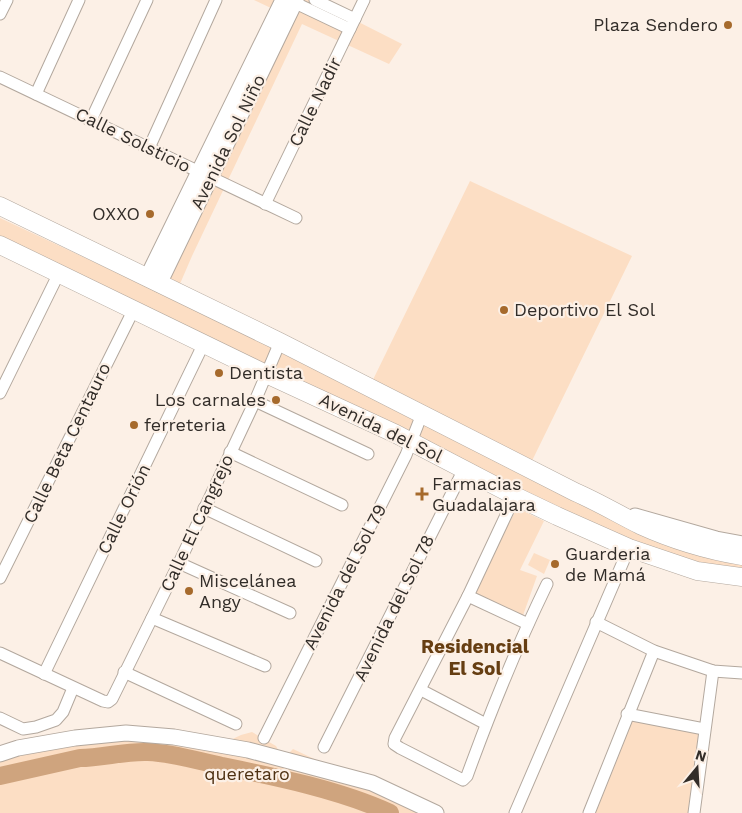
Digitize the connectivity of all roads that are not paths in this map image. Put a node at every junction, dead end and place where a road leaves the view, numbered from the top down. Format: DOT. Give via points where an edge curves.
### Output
graph roads {
  1 [pos="7,0"];
  2 [pos="79,0"];
  3 [pos="148,0"];
  4 [pos="216,0"];
  5 [pos="315,0"];
  6 [pos="364,0"];
  7 [pos="291,1"];
  8 [pos="0,14"];
  9 [pos="353,24"];
  10 [pos="0,78"];
  11 [pos="36,94"];
  12 [pos="91,120"];
  13 [pos="149,148"];
  14 [pos="205,174"];
  15 [pos="266,204"];
  16 [pos="0,206"];
  17 [pos="296,218"];
  18 [pos="0,245"];
  19 [pos="59,273"];
  20 [pos="153,281"];
  21 [pos="134,309"];
  22 [pos="280,342"];
  23 [pos="204,344"];
  24 [pos="266,374"];
  25 [pos="0,393"];
  26 [pos="255,401"];
  27 [pos="422,414"];
  28 [pos="411,442"];
  29 [pos="230,452"];
  30 [pos="368,454"];
  31 [pos="464,469"];
  32 [pos="515,496"];
  33 [pos="342,505"];
  34 [pos="605,505"];
  35 [pos="204,508"];
  36 [pos="742,544"];
  37 [pos="629,548"];
  38 [pos="742,556"];
  39 [pos="316,561"];
  40 [pos="178,563"];
  41 [pos="742,577"];
  42 [pos="0,578"];
  43 [pos="547,584"];
  44 [pos="468,596"];
  45 [pos="290,613"];
  46 [pos="152,618"];
  47 [pos="596,622"];
  48 [pos="528,624"];
  49 [pos="654,651"];
  50 [pos="0,653"];
  51 [pos="265,666"];
  52 [pos="713,671"];
  53 [pos="124,672"];
  54 [pos="742,673"];
  55 [pos="44,674"];
  56 [pos="73,688"];
  57 [pos="421,690"];
  58 [pos="627,714"];
  59 [pos="0,718"];
  60 [pos="236,724"];
  61 [pos="486,724"];
  62 [pos="704,729"];
  63 [pos="264,738"];
  64 [pos="324,747"];
  65 [pos="0,754"];
  66 [pos="436,813"];
  67 [pos="515,813"];
  68 [pos="589,813"];
  69 [pos="694,813"];
  1 -- 8 [label="street"];
  2 -- 11 [label="street"];
  3 -- 12 [label="street"];
  4 -- 13 [label="street"];
  5 -- 9 [label="street"];
  6 -- 9 [label="street, Calle Nadir"];
  7 -- 9 [label="street"];
  7 -- 14 [label="street, Avenida Sol Niño"];
  9 -- 15 [label="street, Calle Nadir"];
  10 -- 11 [label="street, Calle Solsticio"];
  11 -- 12 [label="street, Calle Solsticio"];
  12 -- 13 [label="street, Calle Solsticio"];
  13 -- 14 [label="street, Calle Solsticio"];
  14 -- 15 [label="street, Calle Solsticio"];
  14 -- 20 [label="street, Avenida Sol Niño"];
  15 -- 17 [label="street, Calle Solsticio"];
  16 -- 20 [label="main road, Avenida del Sol"];
  18 -- 19 [label="main road, Avenida del Sol"];
  19 -- 21 [label="main road, Avenida del Sol"];
  19 -- 25 [label="street"];
  20 -- 22 [label="main road, Avenida del Sol"];
  21 -- 23 [label="main road, Avenida del Sol"];
  21 -- 42 [label="street, Calle Beta Centauro"];
  22 -- 24 [label="street, Calle El Cangrejo"];
  22 -- 27 [label="main road, Avenida del Sol"];
  23 -- 24 [label="main road, Avenida del Sol"];
  23 -- 55 [label="street, Calle Orión"];
  24 -- 26 [label="street, Calle El Cangrejo"];
  24 -- 28 [label="main road, Avenida del Sol"];
  26 -- 29 [label="street, Calle El Cangrejo"];
  26 -- 30 [label="street"];
  27 -- 28 [label="street, Avenida del Sol 79"];
  27 -- 34 [label="main road, Avenida del Sol"];
  28 -- 31 [label="main road, Avenida del Sol"];
  28 -- 63 [label="street, Avenida del Sol 79"];
  29 -- 33 [label="street"];
  29 -- 35 [label="street, Calle El Cangrejo"];
  31 -- 32 [label="main road, Avenida del Sol"];
  31 -- 64 [label="street, Avenida del Sol 78"];
  32 -- 37 [label="main road, Avenida del Sol"];
  32 -- 44 [label="street"];
  34 -- 36 [label="street, Avenida del Sol"];
  34 -- 38 [label="main road, Avenida del Sol" via="639,524 689,545"];
  35 -- 39 [label="street"];
  35 -- 40 [label="street, Calle El Cangrejo"];
  37 -- 41 [label="main road, Avenida del Sol" via="697,570"];
  37 -- 47 [label="street"];
  40 -- 45 [label="street"];
  40 -- 46 [label="street, Calle El Cangrejo"];
  43 -- 48 [label="street"];
  44 -- 48 [label="street"];
  44 -- 57 [label="street"];
  46 -- 51 [label="street"];
  46 -- 53 [label="street, Calle El Cangrejo"];
  47 -- 49 [label="street"];
  47 -- 67 [label="street"];
  48 -- 61 [label="street"];
  49 -- 52 [label="street"];
  49 -- 58 [label="street"];
  50 -- 55 [label="street"];
  52 -- 54 [label="street"];
  52 -- 62 [label="street"];
  53 -- 56 [label="street, Calle El Cangrejo" via="110,701"];
  53 -- 60 [label="street"];
  55 -- 56 [label="street"];
  56 -- 59 [label="street" via="56,720 23,729"];
  57 -- 61 [label="street"];
  57 -- 61 [label="street" via="395,738 394,744 400,748 464,780"];
  58 -- 62 [label="street"];
  58 -- 68 [label="street"];
  62 -- 69 [label="street"];
  65 -- 66 [label="street" via="75,738 126,733 174,736 248,750 372,783"];
}
